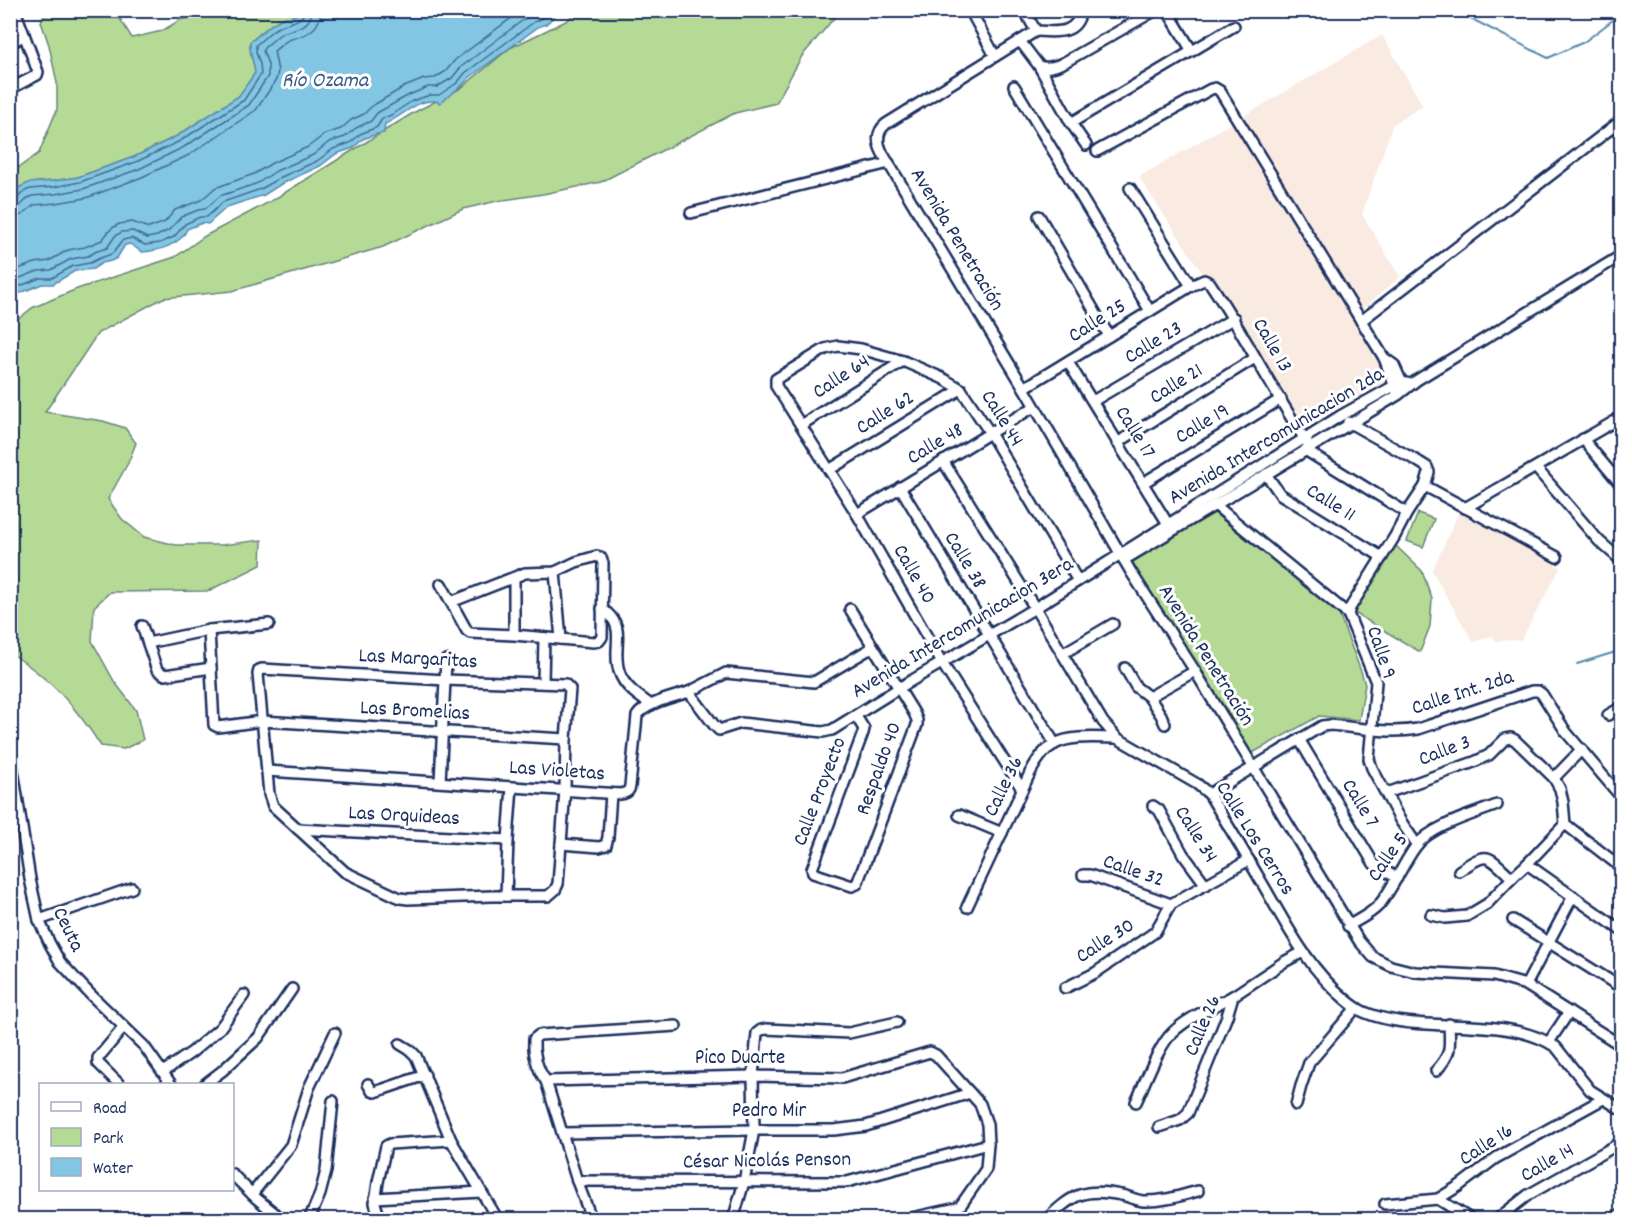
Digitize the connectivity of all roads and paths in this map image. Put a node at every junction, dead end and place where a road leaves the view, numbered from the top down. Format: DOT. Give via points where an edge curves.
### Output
graph roads {
  1 [pos="15,10"];
  2 [pos="969,10"];
  3 [pos="1024,10"];
  4 [pos="1081,10"];
  5 [pos="1156,10"];
  6 [pos="1167,10"];
  7 [pos="1234,26"];
  8 [pos="1036,31"];
  9 [pos="24,35"];
  10 [pos="1020,41"];
  11 [pos="10,44"];
  12 [pos="1192,51"];
  13 [pos="995,56"];
  14 [pos="1039,66"];
  15 [pos="1014,86"];
  16 [pos="10,89"];
  17 [pos="1622,120"];
  18 [pos="1071,123"];
  19 [pos="1086,145"];
  20 [pos="1097,151"];
  21 [pos="889,163"];
  22 [pos="1130,188"];
  23 [pos="691,213"];
  24 [pos="1039,216"];
  25 [pos="1622,255"];
  26 [pos="1191,286"];
  27 [pos="1150,311"];
  28 [pos="1234,318"];
  29 [pos="1360,321"];
  30 [pos="1109,336"];
  31 [pos="1255,357"];
  32 [pos="903,360"];
  33 [pos="1068,362"];
  34 [pos="776,379"];
  35 [pos="961,388"];
  36 [pos="1024,388"];
  37 [pos="1401,388"];
  38 [pos="1281,399"];
  39 [pos="1093,401"];
  40 [pos="1034,407"];
  41 [pos="1340,416"];
  42 [pos="1622,417"];
  43 [pos="1350,424"];
  44 [pos="801,425"];
  45 [pos="990,433"];
  46 [pos="1583,440"];
  47 [pos="1117,443"];
  48 [pos="1306,446"];
  49 [pos="943,462"];
  50 [pos="1536,468"];
  51 [pos="830,470"];
  52 [pos="1266,474"];
  53 [pos="1620,481"];
  54 [pos="1143,483"];
  55 [pos="1425,486"];
  56 [pos="900,488"];
  57 [pos="1215,505"];
  58 [pos="1465,508"];
  59 [pos="1407,513"];
  60 [pos="856,514"];
  61 [pos="1168,524"];
  62 [pos="1122,557"];
  63 [pos="1382,557"];
  64 [pos="1557,557"];
  65 [pos="1622,561"];
  66 [pos="555,572"];
  67 [pos="514,578"];
  68 [pos="1078,581"];
  69 [pos="441,584"];
  70 [pos="452,603"];
  71 [pos="1035,608"];
  72 [pos="602,609"];
  73 [pos="850,609"];
  74 [pos="1348,614"];
  75 [pos="269,624"];
  76 [pos="1113,624"];
  77 [pos="142,626"];
  78 [pos="209,630"];
  79 [pos="514,635"];
  80 [pos="988,635"];
  81 [pos="544,638"];
  82 [pos="561,639"];
  83 [pos="148,643"];
  84 [pos="873,647"];
  85 [pos="1062,654"];
  86 [pos="446,660"];
  87 [pos="942,663"];
  88 [pos="211,668"];
  89 [pos="1125,668"];
  90 [pos="1195,671"];
  91 [pos="445,680"];
  92 [pos="543,683"];
  93 [pos="898,688"];
  94 [pos="689,693"];
  95 [pos="1149,697"];
  96 [pos="651,705"];
  97 [pos="1622,707"];
  98 [pos="1608,715"];
  99 [pos="856,716"];
  100 [pos="262,721"];
  101 [pos="1166,724"];
  102 [pos="1372,729"];
  103 [pos="442,732"];
  104 [pos="1117,738"];
  105 [pos="566,739"];
  106 [pos="1299,739"];
  107 [pos="1055,744"];
  108 [pos="1582,750"];
  109 [pos="10,751"];
  110 [pos="1253,768"];
  111 [pos="267,771"];
  112 [pos="1554,778"];
  113 [pos="440,782"];
  114 [pos="512,787"];
  115 [pos="1022,789"];
  116 [pos="565,790"];
  117 [pos="1387,793"];
  118 [pos="611,794"];
  119 [pos="1209,794"];
  120 [pos="1622,798"];
  121 [pos="1497,805"];
  122 [pos="1153,806"];
  123 [pos="959,815"];
  124 [pos="1565,824"];
  125 [pos="298,829"];
  126 [pos="1002,833"];
  127 [pos="508,840"];
  128 [pos="561,844"];
  129 [pos="1417,845"];
  130 [pos="1249,860"];
  131 [pos="1527,864"];
  132 [pos="1622,868"];
  133 [pos="1459,871"];
  134 [pos="1083,875"];
  135 [pos="1397,878"];
  136 [pos="1512,878"];
  137 [pos="856,884"];
  138 [pos="1206,885"];
  139 [pos="132,888"];
  140 [pos="506,896"];
  141 [pos="1573,896"];
  142 [pos="1172,904"];
  143 [pos="967,907"];
  144 [pos="1431,915"];
  145 [pos="39,920"];
  146 [pos="1513,920"];
  147 [pos="1348,926"];
  148 [pos="1622,931"];
  149 [pos="1549,943"];
  150 [pos="1303,952"];
  151 [pos="1526,985"];
  152 [pos="1065,988"];
  153 [pos="1622,988"];
  154 [pos="292,989"];
  155 [pos="244,995"];
  156 [pos="1233,996"];
  157 [pos="1356,1008"];
  158 [pos="1569,1012"];
  159 [pos="897,1022"];
  160 [pos="1449,1024"];
  161 [pos="676,1026"];
  162 [pos="124,1027"];
  163 [pos="335,1033"];
  164 [pos="1549,1042"];
  165 [pos="400,1044"];
  166 [pos="1622,1047"];
  167 [pos="1436,1071"];
  168 [pos="163,1072"];
  169 [pos="425,1075"];
  170 [pos="753,1076"];
  171 [pos="546,1081"];
  172 [pos="118,1083"];
  173 [pos="170,1083"];
  174 [pos="206,1083"];
  175 [pos="368,1084"];
  176 [pos="970,1093"];
  177 [pos="1603,1099"];
  178 [pos="333,1101"];
  179 [pos="1136,1102"];
  180 [pos="1296,1105"];
  181 [pos="1622,1110"];
  182 [pos="1159,1127"];
  183 [pos="754,1130"];
  184 [pos="562,1132"];
  185 [pos="451,1140"];
  186 [pos="1622,1142"];
  187 [pos="988,1144"];
  188 [pos="234,1176"];
  189 [pos="578,1181"];
  190 [pos="744,1182"];
  191 [pos="1197,1191"];
  192 [pos="481,1192"];
  193 [pos="252,1194"];
  194 [pos="375,1198"];
  195 [pos="1438,1199"];
  196 [pos="1385,1204"];
  197 [pos="1622,1213"];
  198 [pos="924,1217"];
  199 [pos="283,1220"];
  200 [pos="309,1220"];
  201 [pos="380,1220"];
  202 [pos="498,1220"];
  203 [pos="592,1220"];
  204 [pos="733,1220"];
  205 [pos="902,1220"];
  206 [pos="1046,1220"];
  207 [pos="1472,1220"];
  208 [pos="1496,1220"];
  209 [pos="1612,1220"];
  1 -- 9 [label="street"];
  2 -- 13 [label="street"];
  3 -- 8 [label="street"];
  4 -- 8 [label="street" via="1078,20 1065,31"];
  5 -- 14 [label="street" via="1063,63"];
  6 -- 12 [label="street"];
  7 -- 12 [label="street"];
  8 -- 10 [label="street"];
  9 -- 11 [label="street"];
  9 -- 16 [label="street" via="38,72"];
  10 -- 13 [label="street"];
  10 -- 14 [label="street"];
  12 -- 18 [label="street"];
  13 -- 21 [label="street, Avenida Penetración" via="886,124 878,136"];
  14 -- 18 [label="street"];
  15 -- 27 [label="street"];
  17 -- 29 [label="street"];
  18 -- 19 [label="street"];
  20 -- 29 [label="street" via="1210,89 1220,91"];
  21 -- 23 [label="street"];
  21 -- 36 [label="street, Avenida Penetración"];
  22 -- 26 [label="street"];
  24 -- 30 [label="street"];
  25 -- 37 [label="street"];
  26 -- 27 [label="street, Calle 25"];
  26 -- 28 [label="street, Calle 13" via="1207,281"];
  27 -- 30 [label="street, Calle 25"];
  28 -- 31 [label="street, Calle 13"];
  28 -- 39 [label="street, Calle 23"];
  29 -- 37 [label="street" via="1384,358 1394,365"];
  30 -- 33 [label="street, Calle 25"];
  31 -- 38 [label="street, Calle 13"];
  31 -- 47 [label="street, Calle 21"];
  32 -- 34 [label="street, Calle 44" via="838,346 825,349"];
  32 -- 35 [label="street, Calle 44"];
  32 -- 44 [label="street, Calle 64"];
  33 -- 36 [label="street, Calle 25"];
  33 -- 39 [label="street, Calle 17"];
  34 -- 44 [label="street, Calle 40" via="776,386"];
  35 -- 45 [label="street, Calle 44"];
  35 -- 51 [label="street, Calle 62"];
  36 -- 40 [label="street, Avenida Penetración"];
  37 -- 41 [label="street, Avenida Intercomunicacion 2da"];
  37 -- 43 [label="street, Avenida Intercomunicacion 2da"];
  38 -- 48 [label="street, Calle 13"];
  38 -- 54 [label="street, Calle 19"];
  39 -- 47 [label="street, Calle 17"];
  40 -- 45 [label="street, Calle 48"];
  40 -- 62 [label="street, Avenida Penetración"];
  41 -- 43 [label="street"];
  41 -- 48 [label="street, Avenida Intercomunicacion 2da"];
  42 -- 46 [label="street"];
  43 -- 48 [label="street, Avenida Intercomunicacion 2da"];
  43 -- 55 [label="street" via="1427,467"];
  44 -- 51 [label="street, Calle 40"];
  45 -- 49 [label="street, Calle 48"];
  45 -- 68 [label="street, Calle 44"];
  46 -- 50 [label="street"];
  46 -- 53 [label="street"];
  47 -- 54 [label="street, Calle 17"];
  48 -- 52 [label="street, Avenida Intercomunicacion 2da"];
  48 -- 59 [label="street"];
  48 -- 61 [label="street, Avenida Intercomunicacion 2da"];
  49 -- 56 [label="street, Calle 48"];
  49 -- 71 [label="street, Calle Los Cerros"];
  50 -- 58 [label="street"];
  50 -- 65 [label="street" via="1599,541"];
  51 -- 60 [label="street, Calle 40"];
  52 -- 57 [label="street, Avenida Intercomunicacion 2da"];
  52 -- 63 [label="street, Calle 11" via="1280,494"];
  54 -- 61 [label="street, Calle 17"];
  55 -- 58 [label="street"];
  55 -- 59 [label="street, Calle 9"];
  56 -- 60 [label="street, Calle 48"];
  56 -- 80 [label="street, Calle 38"];
  57 -- 62 [label="street, Avenida Intercomunicacion 2da"];
  57 -- 74 [label="street"];
  58 -- 64 [label="street"];
  59 -- 63 [label="street, Calle 9"];
  60 -- 87 [label="street, Calle 40"];
  61 -- 62 [label="street, Avenida Intercomunicacion 2da"];
  62 -- 68 [label="street, Avenida Intercomunicacion 3era"];
  62 -- 90 [label="street, Avenida Penetración"];
  63 -- 74 [label="street, Calle 9"];
  66 -- 67 [label="street" via="525,573"];
  66 -- 72 [label="street" via="576,562 601,558"];
  66 -- 82 [label="street"];
  67 -- 70 [label="street"];
  67 -- 79 [label="street"];
  68 -- 71 [label="street, Avenida Intercomunicacion 3era"];
  69 -- 70 [label="street"];
  70 -- 79 [label="street" via="470,633"];
  71 -- 80 [label="street, Avenida Intercomunicacion 3era"];
  71 -- 85 [label="street, Calle Los Cerros"];
  72 -- 82 [label="street" via="599,641"];
  72 -- 96 [label="street" via="613,618 618,635 619,673 631,690"];
  73 -- 84 [label="street, Respaldo 40"];
  74 -- 102 [label="street, Calle 9" via="1376,682"];
  75 -- 78 [label="street"];
  76 -- 85 [label="street"];
  77 -- 83 [label="street"];
  78 -- 83 [label="street"];
  78 -- 88 [label="street"];
  79 -- 81 [label="street"];
  80 -- 87 [label="street, Avenida Intercomunicacion 3era"];
  80 -- 107 [label="street, Calle 38"];
  81 -- 82 [label="street"];
  81 -- 92 [label="street"];
  83 -- 88 [label="street" via="157,670 165,675"];
  84 -- 93 [label="street, Respaldo 40"];
  84 -- 94 [label="street" via="814,682 726,673"];
  85 -- 104 [label="street, Calle Los Cerros"];
  86 -- 91 [label="street"];
  87 -- 93 [label="street, Avenida Intercomunicacion 3era"];
  87 -- 115 [label="street, Calle 40"];
  88 -- 100 [label="street, Las Bromelias" via="216,727"];
  89 -- 95 [label="street" via="1136,687"];
  90 -- 95 [label="street"];
  90 -- 110 [label="street, Avenida Penetración"];
  91 -- 92 [label="street, Las Margaritas"];
  91 -- 100 [label="street, Las Margaritas" via="262,669 258,674"];
  91 -- 103 [label="street"];
  92 -- 105 [label="street, Las Margaritas" via="566,684 570,689"];
  93 -- 99 [label="street, Avenida Intercomunicacion 3era"];
  93 -- 137 [label="street, Respaldo 40" via="915,712 917,725"];
  94 -- 96 [label="street"];
  94 -- 99 [label="street, Avenida Intercomunicacion 3era" via="719,730 741,723 823,732"];
  95 -- 101 [label="street"];
  96 -- 118 [label="street, Las Violetas" via="637,716 629,790 626,794"];
  97 -- 98 [label="street"];
  99 -- 137 [label="street, Calle Proyecto" via="863,733 812,868 813,873"];
  100 -- 103 [label="street, Las Bromelias"];
  100 -- 111 [label="street"];
  102 -- 106 [label="street, Calle Int. 2da" via="1322,726"];
  102 -- 108 [label="street, Calle Int. 2da" via="1418,729 1538,691"];
  102 -- 117 [label="street, Calle 9" via="1369,759"];
  103 -- 105 [label="street, Las Bromelias"];
  103 -- 113 [label="street"];
  104 -- 107 [label="street, Calle 36"];
  104 -- 119 [label="street, Calle Los Cerros"];
  105 -- 116 [label="street"];
  106 -- 110 [label="street, Calle Int. 2da"];
  106 -- 135 [label="street, Calle 7" via="1374,864"];
  107 -- 115 [label="street, Calle 36" via="1039,758"];
  108 -- 112 [label="street"];
  108 -- 120 [label="street"];
  109 -- 145 [label="street, Ceuta"];
  110 -- 119 [label="street, Calle Int. 2da"];
  110 -- 147 [label="street, Avenida Penetración"];
  111 -- 113 [label="street, Las Violetas"];
  111 -- 125 [label="street" via="273,806"];
  112 -- 117 [label="street, Calle 3" via="1511,738 1474,762"];
  112 -- 124 [label="street" via="1560,789"];
  113 -- 114 [label="street, Las Violetas"];
  114 -- 116 [label="street, Las Violetas"];
  114 -- 127 [label="street"];
  115 -- 126 [label="street, Calle 36"];
  116 -- 118 [label="street, Las Violetas"];
  116 -- 128 [label="street"];
  117 -- 129 [label="street, Calle 9"];
  118 -- 128 [label="street" via="606,845"];
  119 -- 130 [label="street, Calle Los Cerros"];
  121 -- 129 [label="street, Calle 5" via="1450,823"];
  122 -- 138 [label="street, Calle 34"];
  123 -- 126 [label="street"];
  124 -- 131 [label="street"];
  124 -- 132 [label="street"];
  125 -- 127 [label="street, Las Orquideas"];
  125 -- 140 [label="street" via="345,872 400,898"];
  126 -- 143 [label="street, Calle 36"];
  127 -- 140 [label="street"];
  128 -- 140 [label="street" via="555,890 548,896"];
  129 -- 135 [label="street, Calle 5"];
  130 -- 138 [label="street, Calle 30"];
  130 -- 150 [label="street, Calle Los Cerros"];
  131 -- 136 [label="street"];
  131 -- 141 [label="street"];
  133 -- 136 [label="street" via="1482,857 1491,858"];
  134 -- 142 [label="street, Calle 32"];
  135 -- 147 [label="street, Calle 5" via="1378,906"];
  136 -- 144 [label="street" via="1486,904 1467,916"];
  138 -- 142 [label="street, Calle 30"];
  139 -- 145 [label="street"];
  141 -- 148 [label="street"];
  141 -- 149 [label="street"];
  142 -- 152 [label="street, Calle 30" via="1155,932 1095,973"];
  145 -- 162 [label="street, Ceuta" via="60,962"];
  146 -- 149 [label="street"];
  147 -- 151 [label="street, Avenida Penetración" via="1373,957 1392,966 1415,972 1494,976"];
  149 -- 151 [label="street"];
  149 -- 153 [label="street"];
  150 -- 156 [label="street, Calle 26"];
  150 -- 157 [label="street, Calle Los Cerros" via="1330,986"];
  151 -- 158 [label="street, Avenida Penetración"];
  154 -- 174 [label="street" via="258,1038"];
  155 -- 168 [label="street" via="220,1028"];
  156 -- 179 [label="street" via="1173,1032"];
  156 -- 182 [label="street, Calle 26" via="1188,1113"];
  157 -- 160 [label="street, Calle Los Cerros" via="1399,1021"];
  157 -- 180 [label="street" via="1309,1063"];
  158 -- 164 [label="street"];
  158 -- 166 [label="street, Avenida Penetración"];
  159 -- 170 [label="street" via="849,1033 761,1030 757,1033"];
  160 -- 164 [label="street, Calle Los Cerros" via="1509,1030"];
  160 -- 167 [label="street" via="1446,1060"];
  161 -- 171 [label="street" via="539,1035 534,1039 533,1049"];
  162 -- 168 [label="street, Ceuta"];
  162 -- 172 [label="street" via="97,1061"];
  163 -- 193 [label="street" via="309,1088 291,1145"];
  164 -- 177 [label="street, Calle Los Cerros" via="1590,1090"];
  165 -- 169 [label="street" via="414,1053"];
  168 -- 173 [label="street, Ceuta"];
  169 -- 175 [label="street" via="375,1092"];
  169 -- 185 [label="street"];
  170 -- 171 [label="street, Pico Duarte"];
  170 -- 176 [label="street, Pico Duarte" via="842,1078 930,1052"];
  170 -- 183 [label="street"];
  171 -- 184 [label="street"];
  176 -- 183 [label="street, Pedro Mir" via="866,1126"];
  176 -- 187 [label="street" via="980,1104"];
  177 -- 181 [label="street, Calle Los Cerros"];
  177 -- 195 [label="street, Calle 16" via="1496,1158"];
  178 -- 200 [label="street" via="326,1171"];
  183 -- 184 [label="street, Pedro Mir"];
  183 -- 190 [label="street"];
  184 -- 189 [label="street"];
  185 -- 192 [label="street"];
  185 -- 194 [label="street" via="387,1146"];
  186 -- 208 [label="street, Calle 14" via="1528,1195"];
  187 -- 190 [label="street, César Nicolás Penson" via="847,1182"];
  187 -- 198 [label="street" via="986,1169 961,1205"];
  188 -- 193 [label="street"];
  189 -- 190 [label="street, César Nicolás Penson"];
  189 -- 203 [label="street"];
  190 -- 204 [label="street"];
  191 -- 206 [label="street" via="1141,1201 1088,1192 1076,1195"];
  192 -- 194 [label="street"];
  192 -- 202 [label="street"];
  193 -- 199 [label="street"];
  194 -- 201 [label="street"];
  195 -- 196 [label="street, Calle 16"];
  195 -- 207 [label="street"];
  197 -- 209 [label="street"];
  198 -- 205 [label="street"];
}
